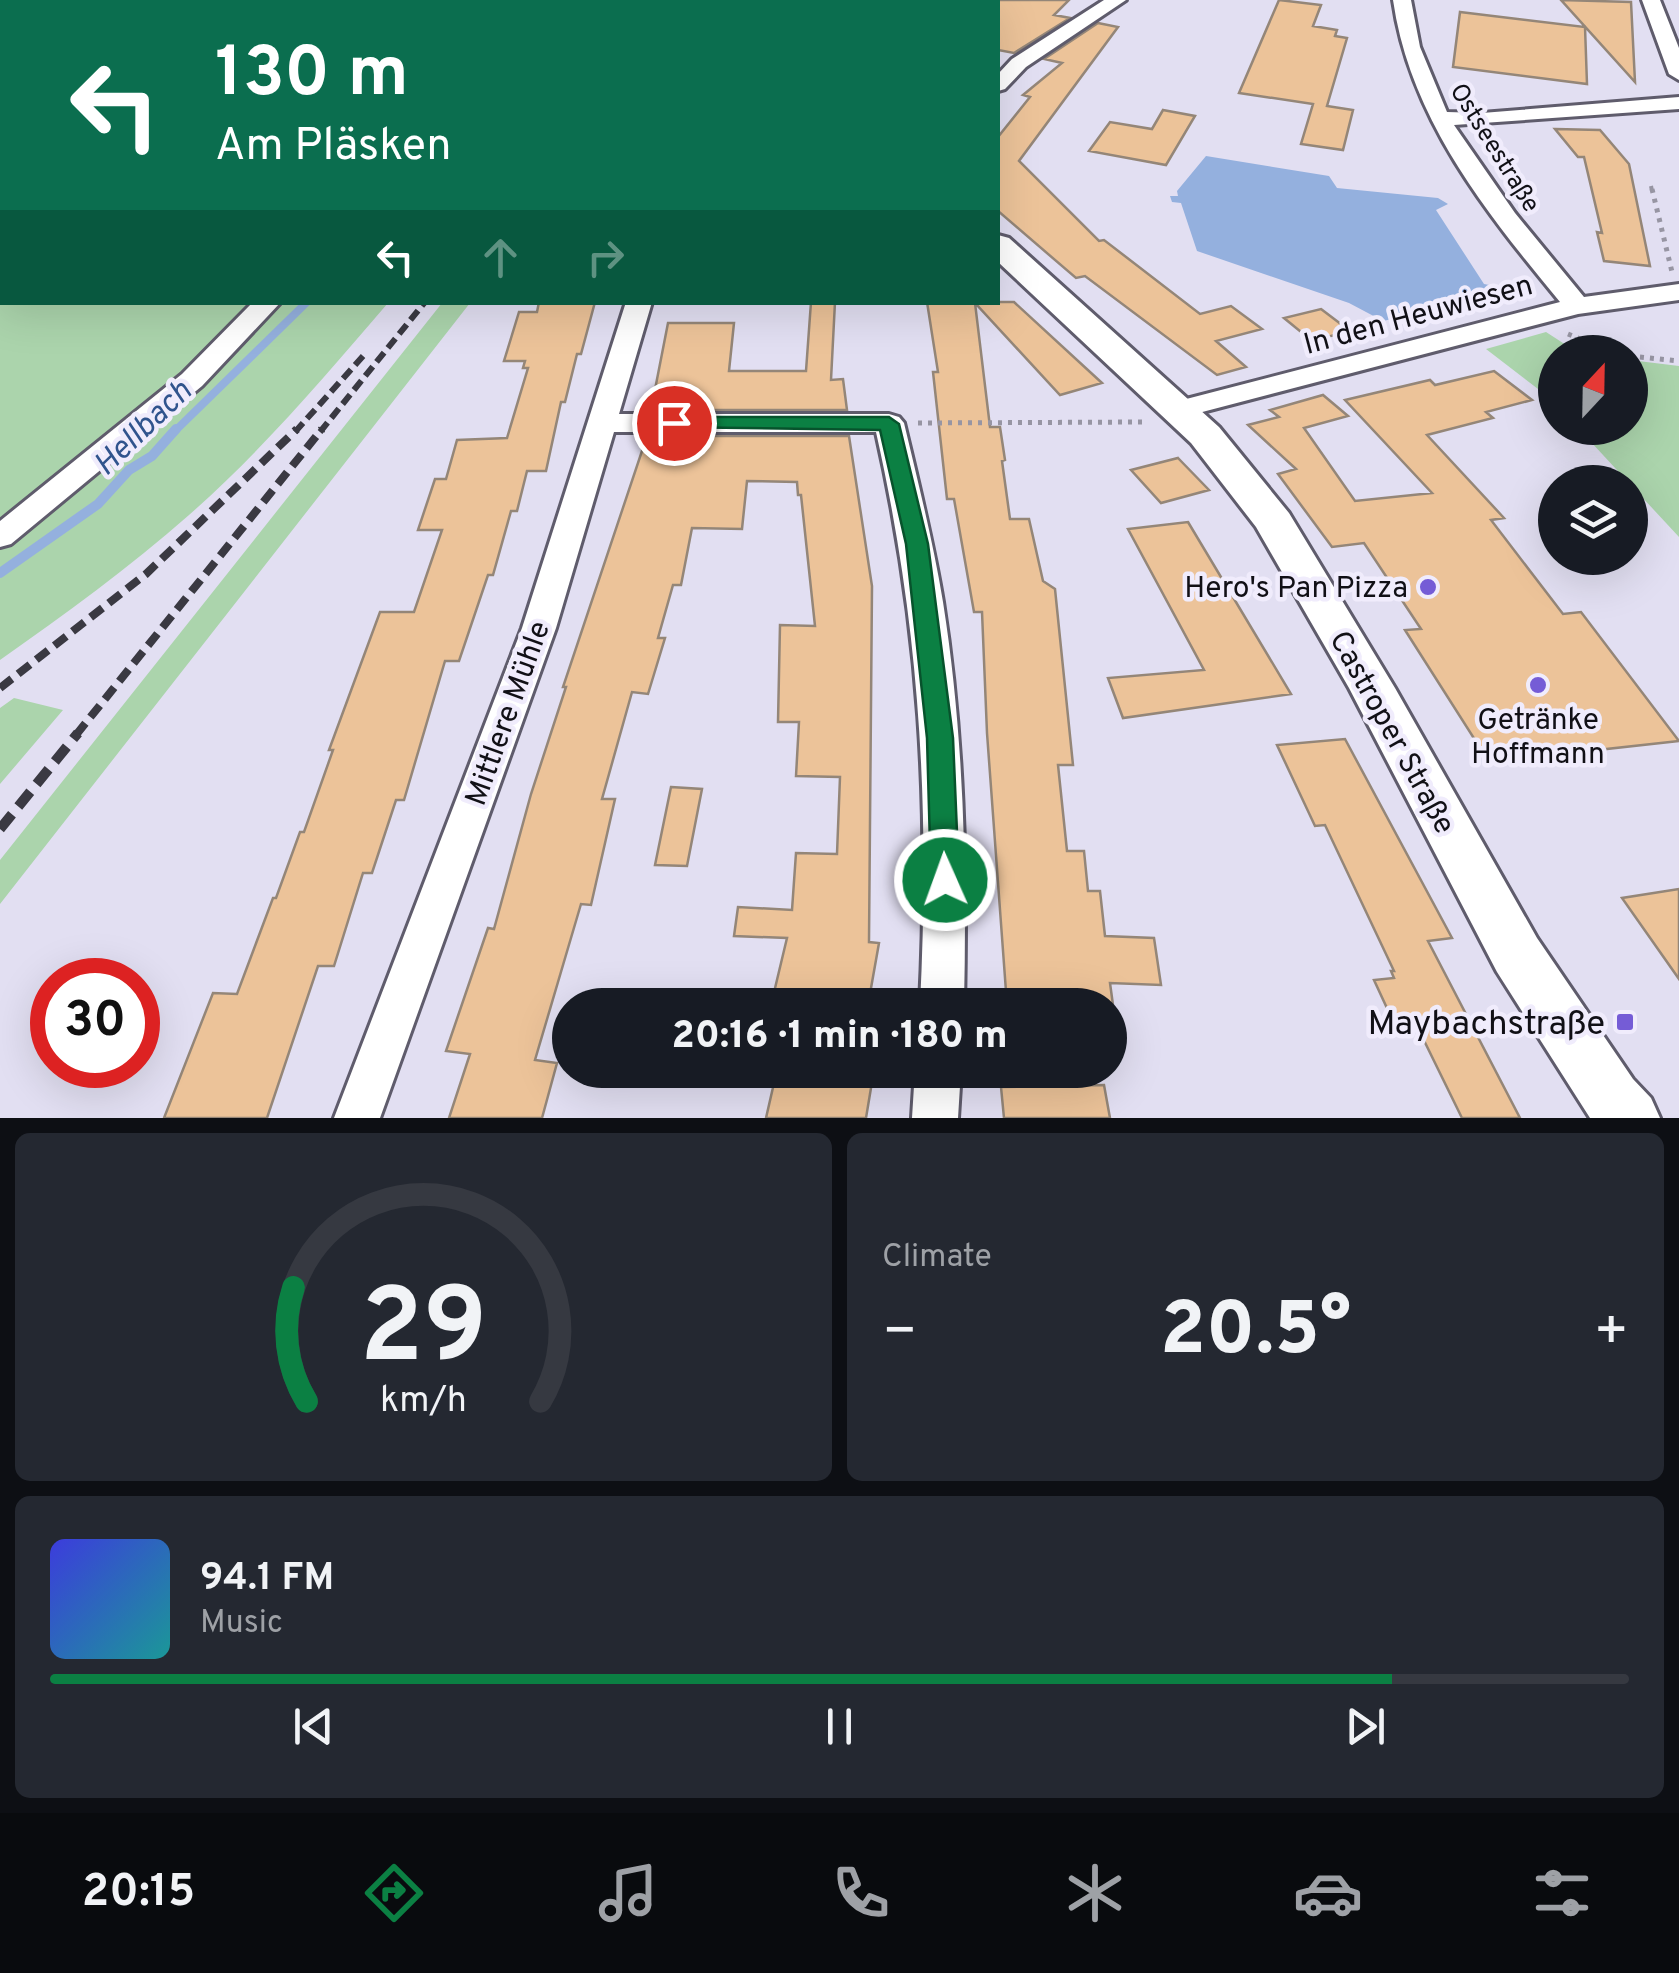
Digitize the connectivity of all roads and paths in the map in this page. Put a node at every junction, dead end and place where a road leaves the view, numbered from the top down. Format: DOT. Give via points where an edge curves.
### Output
graph roads {
  1 [pos="1117,0"];
  2 [pos="1402,0"];
  3 [pos="1651,0"];
  4 [pos="1679,74"];
  5 [pos="1000,83"];
  6 [pos="1679,103"];
  7 [pos="1442,118"];
  8 [pos="1652,186"];
  9 [pos="1000,247"];
  10 [pos="1678,292"];
  11 [pos="265,305"];
  12 [pos="638,305"];
  13 [pos="1578,306"];
  14 [pos="1540,316"];
  15 [pos="1571,335"];
  16 [pos="1648,358"];
  17 [pos="1679,361"];
  18 [pos="1184,416"];
  19 [pos="602,423"];
  20 [pos="889,424"];
  21 [pos="0,537"];
  22 [pos="943,988"];
  23 [pos="937,1088"];
  24 [pos="357,1118"];
  25 [pos="935,1118"];
  26 [pos="1630,1118"];
  1 -- 5 [label="street"];
  2 -- 7 [label="street, Ostseestraße" via="1412,54"];
  3 -- 4 [label="street"];
  6 -- 7 [label="street"];
  7 -- 13 [label="street, Ostseestraße" via="1502,216"];
  8 -- 10 [label="path"];
  9 -- 18 [label="main road, Castroper Straße"];
  10 -- 13 [label="street, In den Heuwiesen"];
  11 -- 21 [label="street" via="192,380"];
  12 -- 19 [label="street, Mittlere Mühle"];
  13 -- 14 [label="street, In den Heuwiesen"];
  14 -- 15 [label="path"];
  14 -- 18 [label="street, In den Heuwiesen"];
  16 -- 17 [label="path"];
  18 -- 20 [label="path"];
  18 -- 26 [label="main road, Castroper Straße" via="1274,522 1516,955"];
  19 -- 20 [label="street"];
  19 -- 24 [label="street, Mittlere Mühle" via="539,628"];
  20 -- 22 [label="street" via="917,544 940,738"];
  23 -- 25 [label="street"];
}
